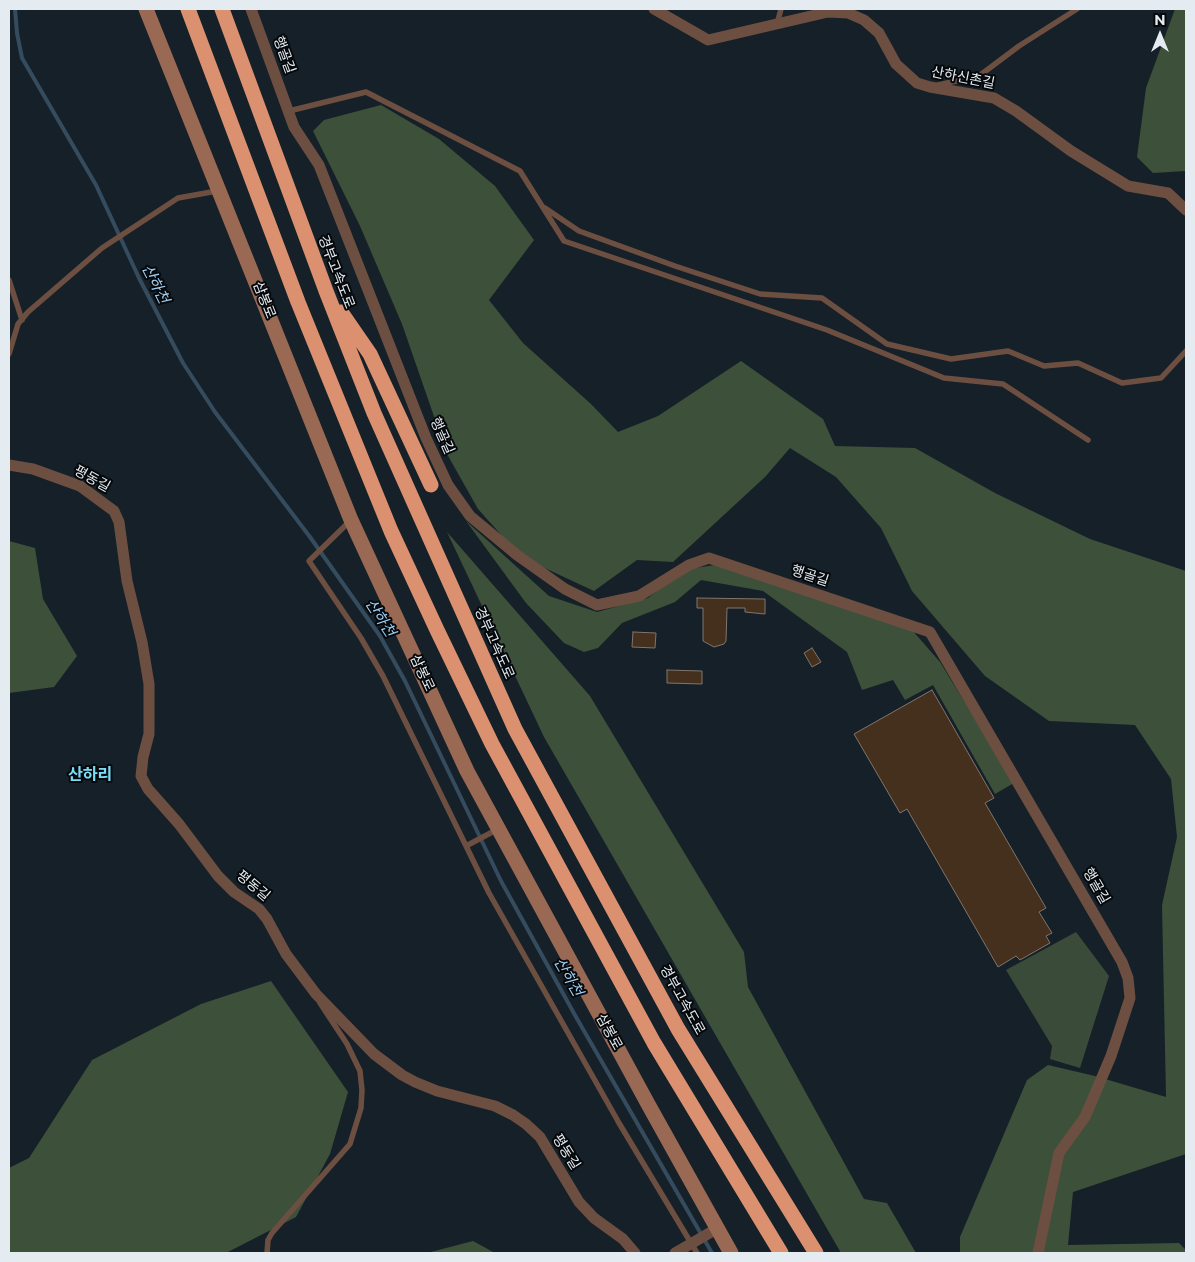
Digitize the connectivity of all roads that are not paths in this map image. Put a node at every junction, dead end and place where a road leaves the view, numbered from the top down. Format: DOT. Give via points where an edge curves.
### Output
graph roads {
  1 [pos="146,9"];
  2 [pos="188,9"];
  3 [pos="222,9"];
  4 [pos="251,9"];
  5 [pos="654,9"];
  6 [pos="781,9"];
  7 [pos="1077,9"];
  8 [pos="777,24"];
  9 [pos="930,87"];
  10 [pos="289,111"];
  11 [pos="220,190"];
  12 [pos="541,205"];
  13 [pos="1186,210"];
  14 [pos="9,280"];
  15 [pos="326,291"];
  16 [pos="22,320"];
  17 [pos="1186,351"];
  18 [pos="9,354"];
  19 [pos="1088,440"];
  20 [pos="9,465"];
  21 [pos="431,485"];
  22 [pos="352,520"];
  23 [pos="493,832"];
  24 [pos="466,846"];
  25 [pos="316,994"];
  26 [pos="718,1228"];
  27 [pos="695,1246"];
  28 [pos="267,1253"];
  29 [pos="635,1253"];
  30 [pos="675,1253"];
  31 [pos="732,1253"];
  32 [pos="781,1253"];
  33 [pos="816,1253"];
  34 [pos="1038,1253"];
  1 -- 11 [label="main road, 삼봉로"];
  2 -- 32 [label="highway" via="298,302 391,531 437,630 492,744 654,1043"];
  3 -- 15 [label="highway, 경부고속도로"];
  4 -- 10 [label="street, 행골길"];
  5 -- 8 [label="street, 산하신촌길" via="708,40"];
  6 -- 8 [label="lane"];
  7 -- 9 [label="lane" via="979,76"];
  8 -- 9 [label="street, 산하신촌길" via="828,12 848,12 879,33 896,64 917,83"];
  9 -- 13 [label="street, 산하신촌길" via="994,98 1128,186 1168,193"];
  10 -- 12 [label="lane" via="366,92 520,171"];
  10 -- 34 [label="street, 행골길" via="294,127 319,166 426,438 448,485 470,516 517,555 565,589 597,605 639,596 689,565 709,558 930,632 1122,962 1128,978 1130,998 1111,1056 1085,1116 1059,1153"];
  11 -- 16 [label="lane" via="178,198 111,242"];
  11 -- 22 [label="main road, 삼봉로"];
  12 -- 17 [label="lane" via="579,231 675,266 760,294 822,298 888,344 951,359 1008,351 1044,366 1078,363 1122,383 1161,378"];
  12 -- 19 [label="lane" via="564,241 827,330 944,378 1003,384"];
  14 -- 16 [label="lane"];
  15 -- 21 [label="highway" via="370,354"];
  15 -- 33 [label="highway, 경부고속도로" via="374,413 515,729 678,1029"];
  16 -- 18 [label="lane"];
  20 -- 25 [label="street, 평동길" via="33,469 80,486 114,511 119,522 127,581 149,684 149,734 141,776 218,876 267,919 286,954"];
  22 -- 23 [label="main road, 삼봉로"];
  22 -- 24 [label="lane" via="308,561 361,638"];
  23 -- 24 [label="lane"];
  23 -- 26 [label="main road, 삼봉로"];
  24 -- 27 [label="lane" via="550,1001"];
  25 -- 28 [label="lane" via="360,1071 361,1108 350,1144 272,1233"];
  25 -- 29 [label="street, 평동길" via="374,1054 402,1075 437,1091 495,1106 526,1124 540,1137 579,1202"];
  26 -- 27 [label="street"];
  26 -- 31 [label="main road, 삼봉로"];
  27 -- 30 [label="street"];
}
